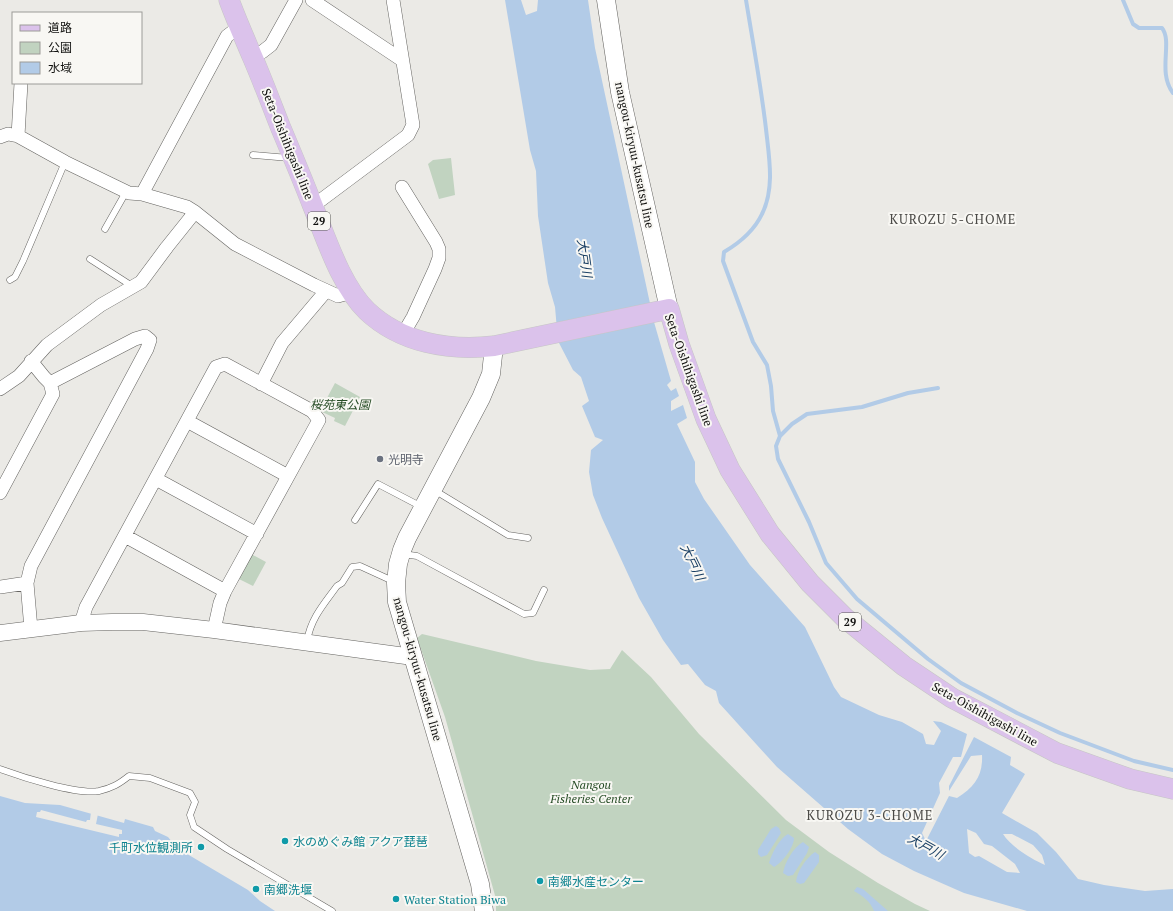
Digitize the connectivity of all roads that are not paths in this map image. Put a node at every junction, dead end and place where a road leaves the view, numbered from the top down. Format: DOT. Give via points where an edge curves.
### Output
graph roads {
  1 [pos="229,0"];
  2 [pos="296,0"];
  3 [pos="312,0"];
  4 [pos="393,0"];
  5 [pos="606,0"];
  6 [pos="239,27"];
  7 [pos="253,57"];
  8 [pos="402,60"];
  9 [pos="21,84"];
  10 [pos="18,136"];
  11 [pos="1,138"];
  12 [pos="253,155"];
  13 [pos="293,158"];
  14 [pos="65,162"];
  15 [pos="402,187"];
  16 [pos="126,192"];
  17 [pos="142,194"];
  18 [pos="313,206"];
  19 [pos="195,212"];
  20 [pos="105,230"];
  21 [pos="90,259"];
  22 [pos="10,280"];
  23 [pos="133,287"];
  24 [pos="326,291"];
  25 [pos="352,292"];
  26 [pos="663,310"];
  27 [pos="403,334"];
  28 [pos="500,345"];
  29 [pos="32,361"];
  30 [pos="50,383"];
  31 [pos="261,384"];
  32 [pos="0,388"];
  33 [pos="187,421"];
  34 [pos="288,476"];
  35 [pos="156,479"];
  36 [pos="433,489"];
  37 [pos="0,493"];
  38 [pos="423,507"];
  39 [pos="355,520"];
  40 [pos="257,534"];
  41 [pos="125,536"];
  42 [pos="528,538"];
  43 [pos="400,554"];
  44 [pos="27,583"];
  45 [pos="396,583"];
  46 [pos="0,587"];
  47 [pos="544,590"];
  48 [pos="225,591"];
  49 [pos="81,623"];
  50 [pos="31,629"];
  51 [pos="214,630"];
  52 [pos="0,633"];
  53 [pos="307,643"];
  54 [pos="413,657"];
  55 [pos="0,769"];
  56 [pos="1173,789"];
  57 [pos="332,911"];
  58 [pos="484,911"];
  1 -- 6 [label="main road, Seta-Oishihigashi line / 29"];
  2 -- 7 [label="street" via="271,45"];
  3 -- 8 [label="street"];
  4 -- 8 [label="street"];
  5 -- 26 [label="main road, nangou-kiryuu-kusatsu line" via="620,92"];
  6 -- 7 [label="main road, Seta-Oishihigashi line / 29"];
  6 -- 17 [label="street" via="227,36"];
  7 -- 13 [label="main road, Seta-Oishihigashi line / 29"];
  8 -- 18 [label="street" via="413,125 408,135"];
  9 -- 10 [label="street"];
  10 -- 11 [label="street" via="8,134"];
  10 -- 14 [label="street"];
  12 -- 13 [label="lane"];
  13 -- 18 [label="main road, Seta-Oishihigashi line / 29"];
  14 -- 16 [label="street"];
  14 -- 22 [label="lane" via="23,261"];
  15 -- 27 [label="street" via="439,249 435,269"];
  16 -- 17 [label="street"];
  16 -- 20 [label="lane"];
  17 -- 19 [label="street" via="187,207"];
  18 -- 25 [label="main road, Seta-Oishihigashi line / 29"];
  19 -- 23 [label="street" via="141,282"];
  19 -- 24 [label="street" via="235,244"];
  21 -- 23 [label="lane"];
  23 -- 29 [label="street" via="101,305 72,326 47,345"];
  24 -- 25 [label="street" via="338,296"];
  24 -- 31 [label="street" via="282,343"];
  25 -- 27 [label="main road, Seta-Oishihigashi line / 29" via="359,303 382,324"];
  26 -- 28 [label="main road, Seta-Oishihigashi line / 29"];
  26 -- 56 [label="main road, Seta-Oishihigashi line / 29" via="679,344 706,419 730,470 770,534 810,583 846,618 904,666 959,702 1057,753 1130,779"];
  27 -- 28 [label="main road, Seta-Oishihigashi line / 29" via="440,346 472,348"];
  28 -- 36 [label="main road, nangou-kiryuu-kusatsu line" via="481,398"];
  29 -- 30 [label="street"];
  29 -- 32 [label="street" via="19,376"];
  30 -- 37 [label="street" via="53,394"];
  30 -- 44 [label="street" via="135,339 145,336 150,340 31,566"];
  31 -- 33 [label="street" via="225,364 216,368"];
  31 -- 34 [label="street" via="312,411 319,420"];
  33 -- 34 [label="street"];
  33 -- 35 [label="street"];
  34 -- 40 [label="street"];
  35 -- 40 [label="street"];
  35 -- 41 [label="street"];
  36 -- 38 [label="main road, nangou-kiryuu-kusatsu line"];
  36 -- 42 [label="lane" via="508,535"];
  38 -- 39 [label="lane" via="378,484"];
  38 -- 43 [label="main road, nangou-kiryuu-kusatsu line"];
  40 -- 48 [label="street"];
  41 -- 48 [label="street"];
  41 -- 49 [label="street" via="86,607"];
  43 -- 45 [label="main road, nangou-kiryuu-kusatsu line"];
  43 -- 47 [label="lane" via="417,556 524,614 533,613"];
  44 -- 46 [label="street"];
  44 -- 50 [label="street"];
  45 -- 53 [label="lane" via="360,566 352,568 313,619"];
  45 -- 54 [label="main road, nangou-kiryuu-kusatsu line" via="397,602"];
  48 -- 51 [label="street"];
  49 -- 50 [label="street"];
  49 -- 51 [label="street" via="143,622"];
  50 -- 52 [label="street"];
  51 -- 53 [label="street"];
  53 -- 54 [label="street"];
  54 -- 58 [label="main road, nangou-kiryuu-kusatsu line" via="480,884"];
  55 -- 57 [label="lane" via="74,790 98,791 117,786 130,776 150,778 190,793 195,802 190,815 194,827"];
}
